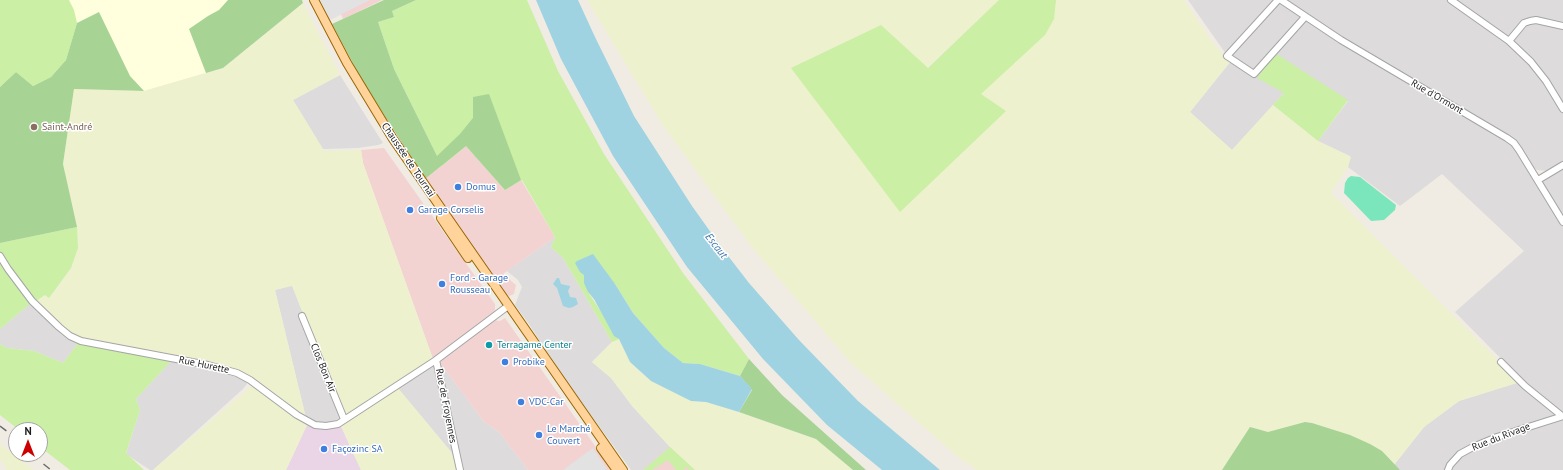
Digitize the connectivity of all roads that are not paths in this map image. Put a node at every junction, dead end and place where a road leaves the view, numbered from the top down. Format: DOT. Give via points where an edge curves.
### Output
graph roads {
  1 [pos="308,0"];
  2 [pos="314,0"];
  3 [pos="1280,0"];
  4 [pos="1451,0"];
  5 [pos="1305,17"];
  6 [pos="1563,26"];
  7 [pos="1509,41"];
  8 [pos="1563,109"];
  9 [pos="1563,165"];
  10 [pos="1538,180"];
  11 [pos="1563,222"];
  12 [pos="0,256"];
  13 [pos="506,308"];
  14 [pos="302,316"];
  15 [pos="436,360"];
  16 [pos="1501,362"];
  17 [pos="1562,416"];
  18 [pos="344,419"];
  19 [pos="460,470"];
  20 [pos="617,470"];
  21 [pos="623,470"];
  22 [pos="1448,470"];
  1 -- 13 [label="main road, Chaussée de Tournai" via="371,115"];
  2 -- 13 [label="main road, Chaussée de Tournai" via="346,63 376,112"];
  3 -- 5 [label="street, Rue d'Ormont"];
  3 -- 5 [label="street" via="1227,56 1254,74"];
  4 -- 7 [label="street"];
  5 -- 10 [label="street, Rue d'Ormont" via="1507,138 1514,143"];
  6 -- 7 [label="street" via="1530,21 1524,23"];
  7 -- 8 [label="street" via="1538,70"];
  9 -- 10 [label="street"];
  10 -- 11 [label="street, Rue d'Ormont"];
  12 -- 18 [label="street, Rue Hurette" via="32,301 59,327 76,339 237,373 315,425 338,424"];
  13 -- 15 [label="street, Rue de Froyennes"];
  13 -- 20 [label="main road, Chaussée de Tournai"];
  13 -- 21 [label="main road, Chaussée de Tournai"];
  14 -- 18 [label="street, Clos Bon Air"];
  15 -- 18 [label="street, Rue Hurette"];
  15 -- 19 [label="street, Rue de Froyennes"];
  16 -- 17 [label="street, Rue du Rivage" via="1525,386"];
  17 -- 22 [label="street, Rue du Rivage" via="1473,447 1460,454"];
}
